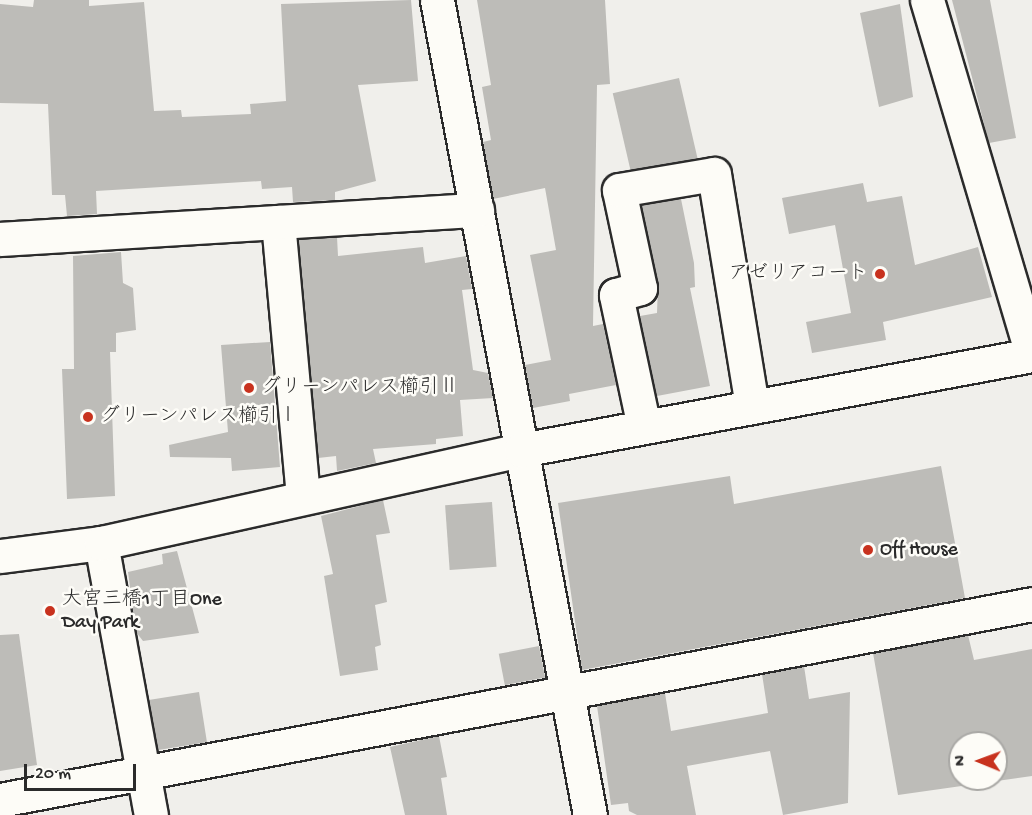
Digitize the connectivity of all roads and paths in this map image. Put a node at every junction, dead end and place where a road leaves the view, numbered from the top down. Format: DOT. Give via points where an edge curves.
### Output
graph roads {
  1 [pos="437,0"];
  2 [pos="927,0"];
  3 [pos="477,210"];
  4 [pos="278,222"];
  5 [pos="0,239"];
  6 [pos="1032,354"];
  7 [pos="752,407"];
  8 [pos="644,427"];
  9 [pos="521,450"];
  10 [pos="303,497"];
  11 [pos="101,543"];
  12 [pos="0,556"];
  13 [pos="1032,604"];
  14 [pos="568,694"];
  15 [pos="144,775"];
  16 [pos="0,800"];
  17 [pos="151,815"];
  18 [pos="590,815"];
  1 -- 3 [label="street"];
  2 -- 6 [label="street"];
  3 -- 4 [label="street"];
  3 -- 9 [label="street"];
  4 -- 5 [label="street"];
  4 -- 10 [label="street"];
  6 -- 7 [label="street"];
  7 -- 8 [label="street"];
  7 -- 8 [label="street" via="714,174 619,190 640,288 616,295"];
  8 -- 9 [label="street"];
  9 -- 10 [label="street"];
  9 -- 14 [label="street"];
  10 -- 11 [label="street"];
  11 -- 12 [label="street"];
  11 -- 15 [label="street"];
  13 -- 14 [label="street"];
  14 -- 15 [label="street"];
  14 -- 18 [label="street"];
  15 -- 16 [label="street"];
  15 -- 17 [label="street"];
}
